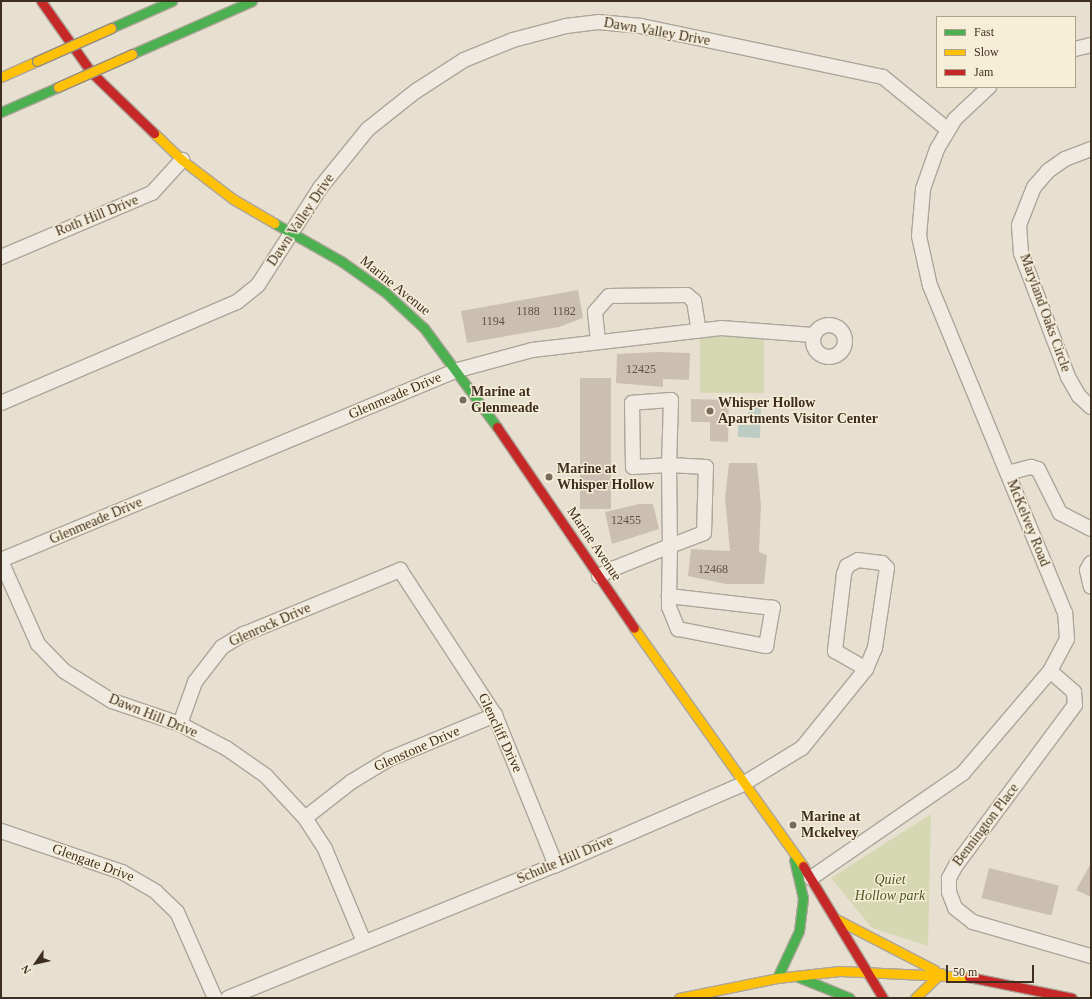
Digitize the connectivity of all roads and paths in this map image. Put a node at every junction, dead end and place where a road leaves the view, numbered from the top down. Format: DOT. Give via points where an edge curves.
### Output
graph roads {
  1 [pos="41,1"];
  2 [pos="172,1"];
  3 [pos="252,1"];
  4 [pos="1091,45"];
  5 [pos="1076,49"];
  6 [pos="1,77"];
  7 [pos="988,88"];
  8 [pos="1,112"];
  9 [pos="948,130"];
  10 [pos="1091,149"];
  11 [pos="182,160"];
  12 [pos="292,235"];
  13 [pos="1,257"];
  14 [pos="699,331"];
  15 [pos="813,335"];
  16 [pos="598,341"];
  17 [pos="458,370"];
  18 [pos="1,403"];
  19 [pos="1091,407"];
  20 [pos="669,465"];
  21 [pos="1008,474"];
  22 [pos="1091,529"];
  23 [pos="670,546"];
  24 [pos="1,561"];
  25 [pos="1091,563"];
  26 [pos="400,570"];
  27 [pos="599,576"];
  28 [pos="1091,587"];
  29 [pos="669,596"];
  30 [pos="866,670"];
  31 [pos="1050,671"];
  32 [pos="495,715"];
  33 [pos="180,724"];
  34 [pos="743,784"];
  35 [pos="306,818"];
  36 [pos="1,831"];
  37 [pos="792,852"];
  38 [pos="556,865"];
  39 [pos="811,878"];
  40 [pos="836,919"];
  41 [pos="364,942"];
  42 [pos="1091,956"];
  43 [pos="867,971"];
  44 [pos="941,973"];
  45 [pos="793,975"];
  46 [pos="776,978"];
  47 [pos="215,998"];
  48 [pos="228,998"];
  49 [pos="679,998"];
  50 [pos="850,998"];
  51 [pos="883,998"];
  52 [pos="915,998"];
  53 [pos="1072,998"];
  1 -- 11 [label="main road, Marine Avenue" via="87,66 118,100"];
  2 -- 6 [label="main road, bridge"];
  3 -- 8 [label="main road, bridge"];
  4 -- 5 [label="street"];
  7 -- 9 [label="street, McKelvey Road" via="964,108"];
  9 -- 12 [label="street, Dawn Valley Drive" via="883,77 641,26 598,22 566,26 513,40 464,60 416,91 368,129 320,188"];
  9 -- 21 [label="street, McKelvey Road" via="923,189 919,236 922,260"];
  10 -- 19 [label="street, Maryland Oaks Circle" via="1065,158 1048,171 1034,187 1019,225 1021,253 1068,376 1079,396"];
  11 -- 12 [label="main road, Marine Avenue" via="233,199"];
  11 -- 13 [label="street, Roth Hill Drive" via="152,193"];
  12 -- 17 [label="main road, Marine Avenue" via="341,261 385,292 424,328"];
  12 -- 18 [label="street, Dawn Valley Drive" via="258,285 237,302"];
  14 -- 15 [label="street, Glenmeade Drive" via="721,328"];
  14 -- 16 [label="street, Glenmeade Drive"];
  14 -- 16 [label="street" via="694,301 687,295 609,296 595,312"];
  16 -- 17 [label="street, Glenmeade Drive" via="532,350"];
  17 -- 24 [label="street, Glenmeade Drive"];
  17 -- 27 [label="main road, Marine Avenue"];
  20 -- 20 [label="street" via="670,400 632,403 633,467"];
  20 -- 23 [label="street"];
  20 -- 23 [label="street" via="706,467 704,533"];
  21 -- 22 [label="street" via="1031,467 1038,470 1060,513"];
  21 -- 31 [label="street, McKelvey Road" via="1066,620 1067,639"];
  23 -- 27 [label="street"];
  23 -- 29 [label="street"];
  24 -- 33 [label="street, Dawn Hill Drive" via="38,644 64,672 112,700"];
  25 -- 28 [label="street" via="1087,570"];
  26 -- 32 [label="street, Glencliff Drive"];
  26 -- 33 [label="street, Glenrock Drive" via="244,634 222,647 195,682"];
  27 -- 34 [label="main road, Marine Avenue"];
  29 -- 29 [label="street" via="669,607 678,629 766,646 773,608"];
  30 -- 30 [label="street, Schulte Hill Drive" via="835,651 844,574 847,566 858,560 882,563 887,568 875,648"];
  30 -- 34 [label="street, Schulte Hill Drive" via="802,748"];
  31 -- 39 [label="street, McKelvey Road" via="963,773"];
  31 -- 42 [label="street, Bennington Place" via="1074,692 1075,705 956,865 949,878 949,892 955,908 973,922"];
  32 -- 35 [label="street, Glenstone Drive" via="389,760 350,782"];
  32 -- 38 [label="street, Glencliff Drive"];
  33 -- 35 [label="street, Dawn Hill Drive" via="226,748 266,776"];
  34 -- 37 [label="main road, Marine Avenue"];
  34 -- 38 [label="street, Schulte Hill Drive"];
  35 -- 41 [label="street, Dawn Hill Drive" via="325,849"];
  36 -- 47 [label="street, Glengate Drive" via="122,872 156,892 177,912"];
  37 -- 39 [label="main road, Marine Avenue"];
  37 -- 46 [label="main road" via="803,898 799,931"];
  38 -- 41 [label="street, Schulte Hill Drive"];
  39 -- 40 [label="main road, Marine Avenue"];
  40 -- 43 [label="main road, Marine Avenue"];
  40 -- 44 [label="main road"];
  41 -- 48 [label="street, Schulte Hill Drive"];
  43 -- 44 [label="main road"];
  43 -- 45 [label="main road"];
  43 -- 51 [label="main road, Marine Avenue"];
  44 -- 52 [label="main road"];
  44 -- 53 [label="main road" via="1017,984"];
  45 -- 46 [label="main road"];
  45 -- 50 [label="main road"];
  46 -- 49 [label="main road"];
}
